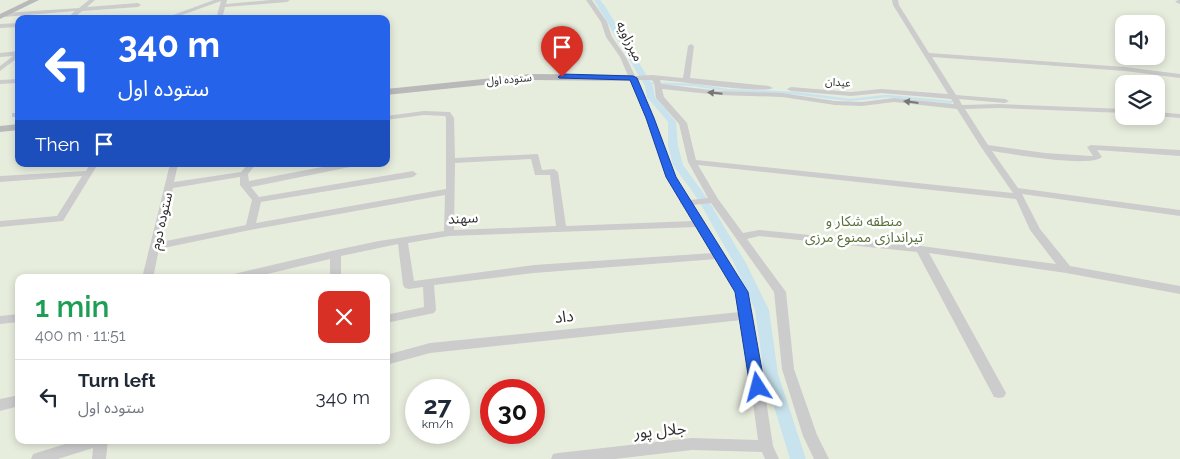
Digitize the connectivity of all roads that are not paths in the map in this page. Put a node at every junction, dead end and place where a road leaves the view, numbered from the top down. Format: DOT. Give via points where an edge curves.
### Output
graph roads {
  1 [pos="23,0"];
  2 [pos="35,0"];
  3 [pos="92,0"];
  4 [pos="287,0"];
  5 [pos="589,0"];
  6 [pos="896,0"];
  7 [pos="222,2"];
  8 [pos="138,5"];
  9 [pos="82,8"];
  10 [pos="1,14"];
  11 [pos="74,15"];
  12 [pos="178,15"];
  13 [pos="220,15"];
  14 [pos="15,25"];
  15 [pos="0,26"];
  16 [pos="691,46"];
  17 [pos="0,54"];
  18 [pos="15,54"];
  19 [pos="927,55"];
  20 [pos="15,57"];
  21 [pos="0,69"];
  22 [pos="1180,76"];
  23 [pos="635,78"];
  24 [pos="686,80"];
  25 [pos="15,81"];
  26 [pos="655,81"];
  27 [pos="0,82"];
  28 [pos="390,92"];
  29 [pos="954,97"];
  30 [pos="960,106"];
  31 [pos="1021,106"];
  32 [pos="1115,111"];
  33 [pos="1165,115"];
  34 [pos="1180,116"];
  35 [pos="390,117"];
  36 [pos="15,128"];
  37 [pos="0,129"];
  38 [pos="985,147"];
  39 [pos="1180,153"];
  40 [pos="451,161"];
  41 [pos="692,162"];
  42 [pos="92,167"];
  43 [pos="173,167"];
  44 [pos="250,167"];
  45 [pos="335,167"];
  46 [pos="88,173"];
  47 [pos="244,174"];
  48 [pos="412,174"];
  49 [pos="0,179"];
  50 [pos="245,185"];
  51 [pos="168,186"];
  52 [pos="450,191"];
  53 [pos="1018,194"];
  54 [pos="257,200"];
  55 [pos="712,200"];
  56 [pos="690,202"];
  57 [pos="1180,214"];
  58 [pos="0,224"];
  59 [pos="698,224"];
  60 [pos="250,227"];
  61 [pos="562,228"];
  62 [pos="449,234"];
  63 [pos="739,237"];
  64 [pos="402,240"];
  65 [pos="154,247"];
  66 [pos="921,249"];
  67 [pos="336,253"];
  68 [pos="718,256"];
  69 [pos="1066,269"];
  70 [pos="149,274"];
  71 [pos="250,274"];
  72 [pos="336,274"];
  73 [pos="428,282"];
  74 [pos="1180,290"];
  75 [pos="747,315"];
  76 [pos="15,318"];
  77 [pos="390,318"];
  78 [pos="0,320"];
  79 [pos="390,359"];
  80 [pos="999,393"];
  81 [pos="15,401"];
  82 [pos="0,405"];
  83 [pos="86,444"];
  84 [pos="99,444"];
  85 [pos="769,452"];
  86 [pos="38,459"];
  87 [pos="99,459"];
  88 [pos="558,459"];
  89 [pos="822,459"];
  1 -- 10 [label="street"];
  2 -- 10 [label="street"];
  3 -- 9 [label="street"];
  4 -- 7 [label="street"];
  5 -- 23 [label="street, میرزاویه"];
  6 -- 19 [label="street"];
  7 -- 12 [label="street"];
  7 -- 13 [label="street"];
  8 -- 9 [label="street"];
  9 -- 10 [label="street"];
  9 -- 11 [label="street"];
  14 -- 15 [label="street"];
  16 -- 24 [label="street"];
  17 -- 18 [label="street"];
  19 -- 22 [label="street"];
  19 -- 29 [label="street"];
  20 -- 21 [label="street"];
  23 -- 26 [label="street"];
  23 -- 28 [label="street, ستوده اول" via="531,77"];
  23 -- 56 [label="street, میرزاویه" via="671,177"];
  24 -- 26 [label="street, عیدان"];
  24 -- 29 [label="street, عیدان" via="835,94 881,91"];
  25 -- 27 [label="street"];
  30 -- 26 [label="street, عیدان, one-way" via="894,100 835,103 791,96 719,93"];
  26 -- 41 [label="street" via="660,98 683,123"];
  29 -- 30 [label="street"];
  29 -- 31 [label="street, عیدان" via="1001,100"];
  30 -- 31 [label="street, عیدان"];
  30 -- 38 [label="street"];
  31 -- 32 [label="street, عیدان"];
  33 -- 34 [label="street"];
  35 -- 40 [label="street" via="420,113 446,114 450,118"];
  36 -- 37 [label="street"];
  38 -- 39 [label="street" via="1092,159 1098,157 1091,147"];
  38 -- 53 [label="street"];
  40 -- 52 [label="street"];
  40 -- 61 [label="street" via="535,156 538,173 554,172"];
  41 -- 53 [label="street"];
  41 -- 55 [label="street"];
  42 -- 46 [label="street"];
  43 -- 51 [label="street, ستوده دوم"];
  44 -- 47 [label="street"];
  45 -- 50 [label="street"];
  46 -- 49 [label="street"];
  46 -- 58 [label="street" via="60,219"];
  47 -- 50 [label="street"];
  47 -- 51 [label="street"];
  48 -- 54 [label="street"];
  50 -- 54 [label="street"];
  51 -- 65 [label="street, ستوده دوم"];
  52 -- 60 [label="street"];
  52 -- 62 [label="street"];
  53 -- 57 [label="street"];
  53 -- 69 [label="street" via="1035,230"];
  54 -- 60 [label="street"];
  55 -- 56 [label="street"];
  55 -- 63 [label="street"];
  56 -- 59 [label="street, میرزاویه"];
  59 -- 61 [label="street, سهند"];
  59 -- 68 [label="street, میرزاویه"];
  60 -- 65 [label="street"];
  61 -- 62 [label="street, سهند"];
  62 -- 64 [label="street, سهند"];
  63 -- 66 [label="street" via="759,233"];
  63 -- 89 [label="street" via="780,292 788,369 810,436"];
  64 -- 67 [label="street, سهند"];
  64 -- 73 [label="street" via="409,285"];
  65 -- 70 [label="street, ستوده دوم"];
  66 -- 69 [label="street"];
  66 -- 80 [label="street"];
  67 -- 71 [label="street, سهند"];
  67 -- 72 [label="street"];
  68 -- 73 [label="street" via="534,269"];
  68 -- 75 [label="street, میرزاویه" via="742,292"];
  69 -- 74 [label="street"];
  73 -- 77 [label="street" via="430,310"];
  75 -- 79 [label="street, داد" via="430,348"];
  75 -- 85 [label="street, میرزاویه"];
  76 -- 78 [label="street"];
  81 -- 82 [label="street"];
  83 -- 86 [label="street"];
  84 -- 87 [label="street"];
  85 -- 88 [label="street, جلال پور" via="692,444"];
}
